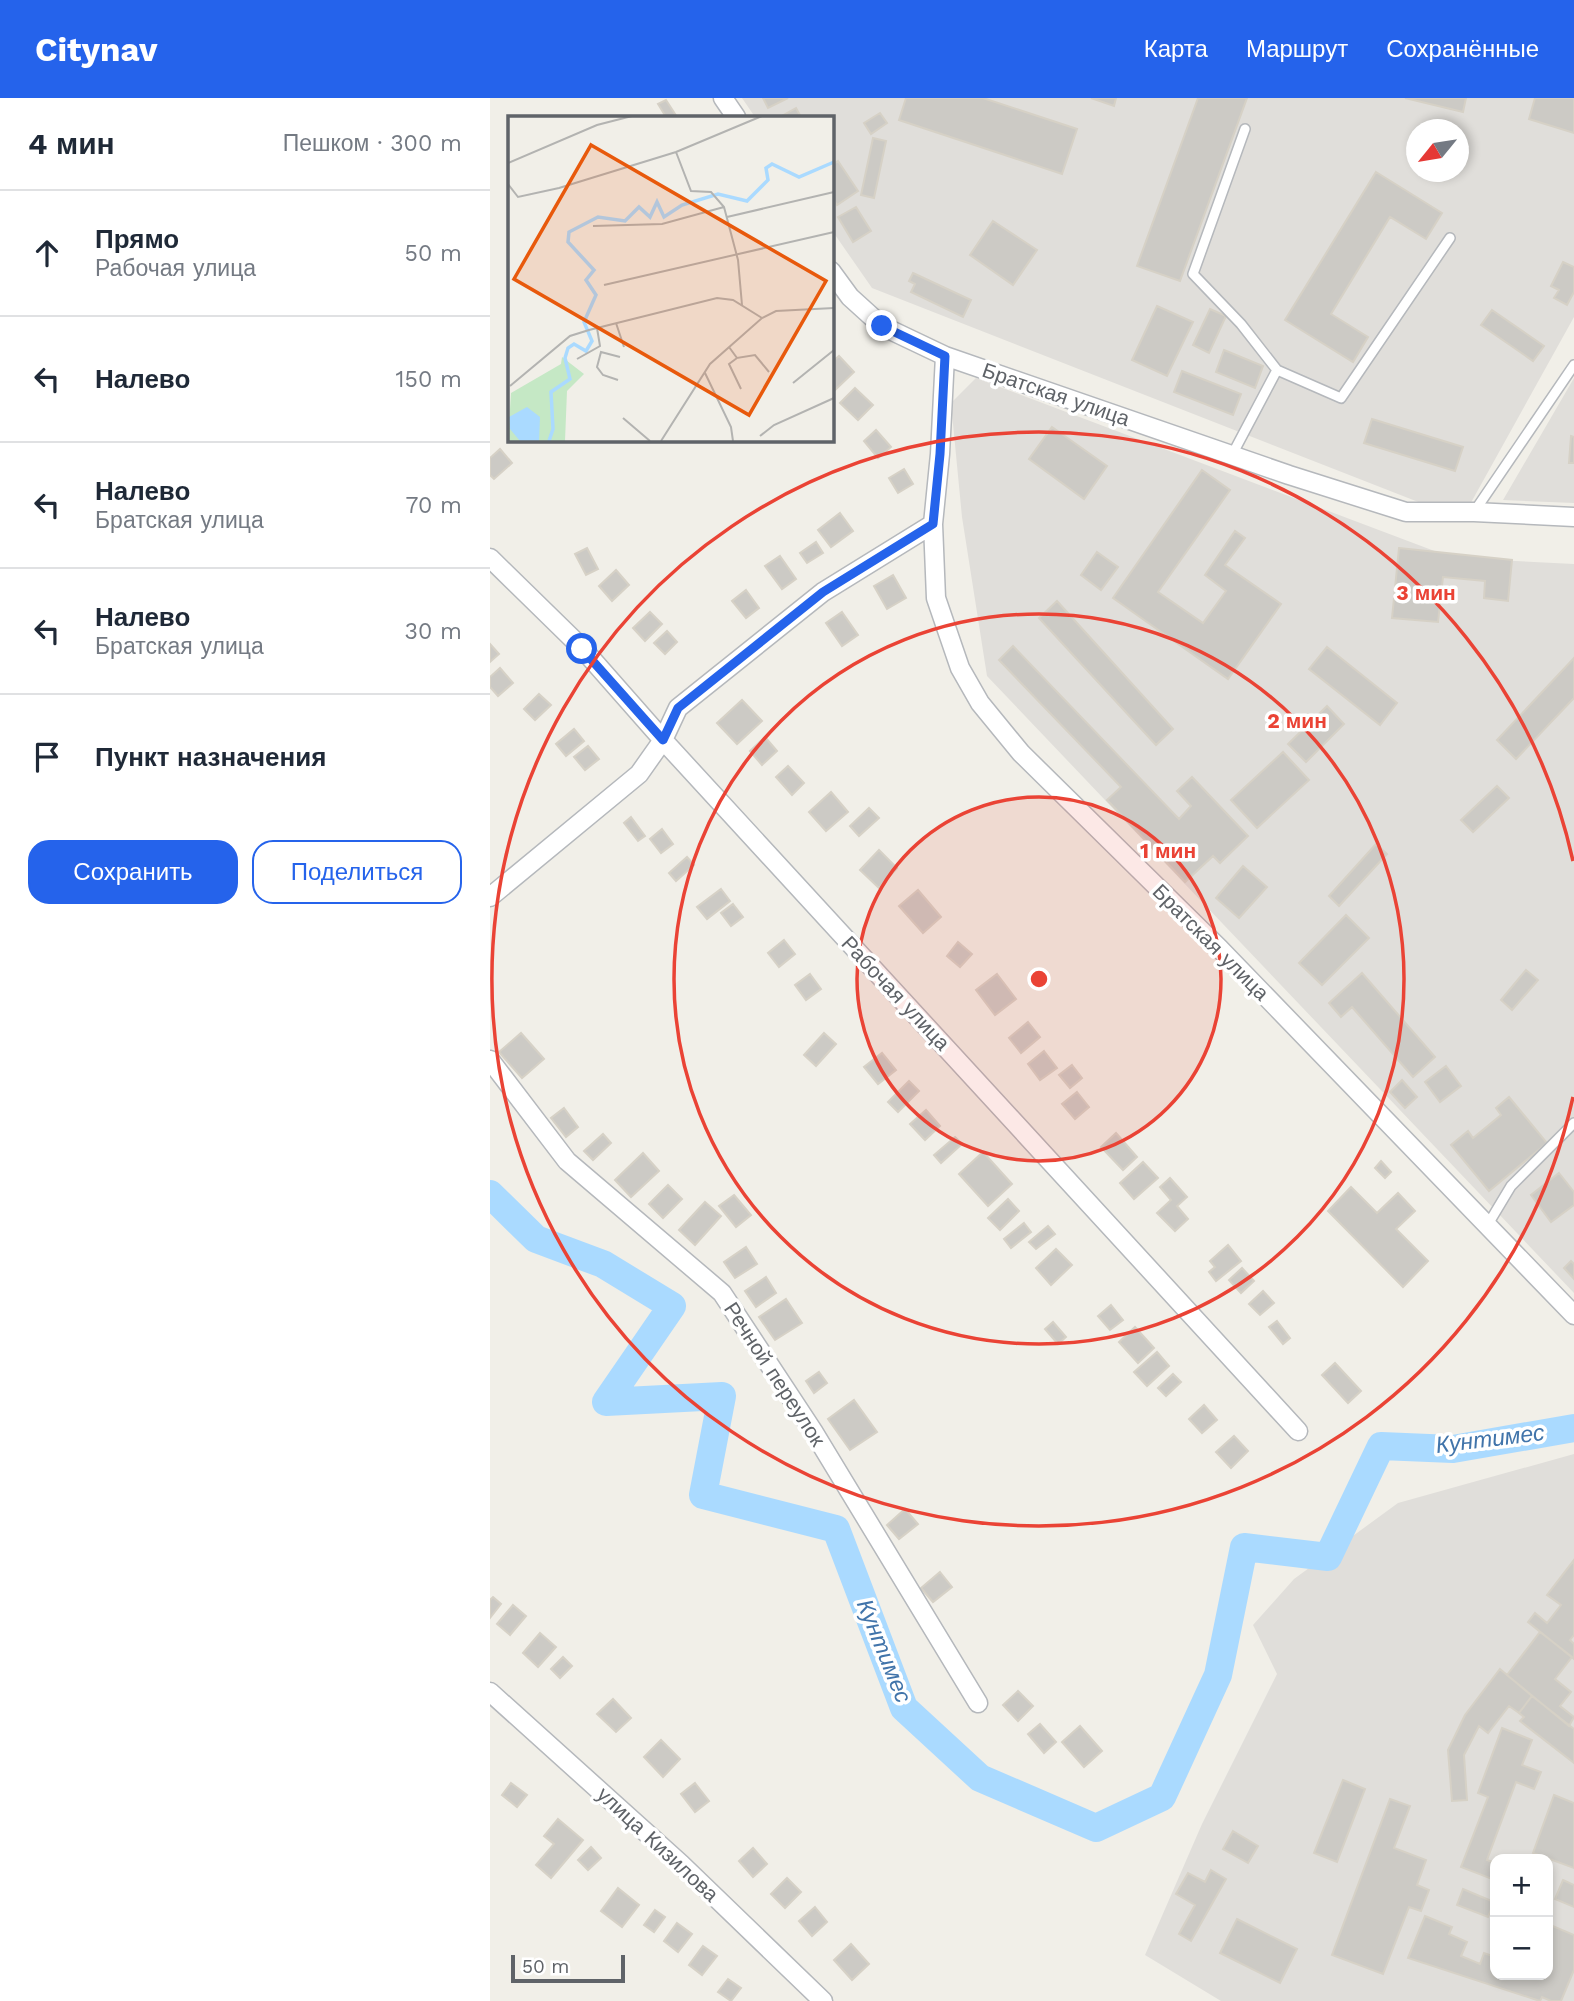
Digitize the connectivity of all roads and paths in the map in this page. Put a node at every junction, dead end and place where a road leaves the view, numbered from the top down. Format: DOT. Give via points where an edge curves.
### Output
graph roads {
  1 [pos="723,98"];
  2 [pos="735,116"];
  3 [pos="1245,129"];
  4 [pos="1450,238"];
  5 [pos="833,274"];
  6 [pos="945,356"];
  7 [pos="1574,365"];
  8 [pos="1277,370"];
  9 [pos="1232,455"];
  10 [pos="1474,512"];
  11 [pos="1574,517"];
  12 [pos="933,524"];
  13 [pos="490,558"];
  14 [pos="663,740"];
  15 [pos="490,897"];
  16 [pos="490,1060"];
  17 [pos="1574,1123"];
  18 [pos="1487,1226"];
  19 [pos="1574,1315"];
  20 [pos="1298,1430"];
  21 [pos="490,1692"];
  22 [pos="978,1703"];
  23 [pos="823,2001"];
  1 -- 2 [label="street"];
  3 -- 8 [label="lane" via="1193,274"];
  4 -- 8 [label="lane" via="1341,398"];
  5 -- 6 [label="street, Братская улица" via="850,297 882,326"];
  6 -- 9 [label="street, Братская улица"];
  6 -- 12 [label="street, Братская улица"];
  7 -- 10 [label="lane"];
  8 -- 9 [label="lane"];
  9 -- 10 [label="street, Братская улица" via="1406,512"];
  10 -- 11 [label="street, Братская улица"];
  12 -- 14 [label="street" via="823,592 678,708"];
  12 -- 18 [label="street, Братская улица" via="936,598 960,668 980,703 1021,753 1220,949"];
  13 -- 14 [label="street, Рабочая улица" via="582,649"];
  14 -- 15 [label="street" via="639,774"];
  14 -- 20 [label="street, Рабочая улица"];
  16 -- 22 [label="street, Речной переулок" via="567,1161 722,1293 813,1431"];
  17 -- 18 [label="lane" via="1511,1186"];
  18 -- 19 [label="street, Братская улица"];
  21 -- 23 [label="street, улица Кизилова" via="681,1864"];
}
